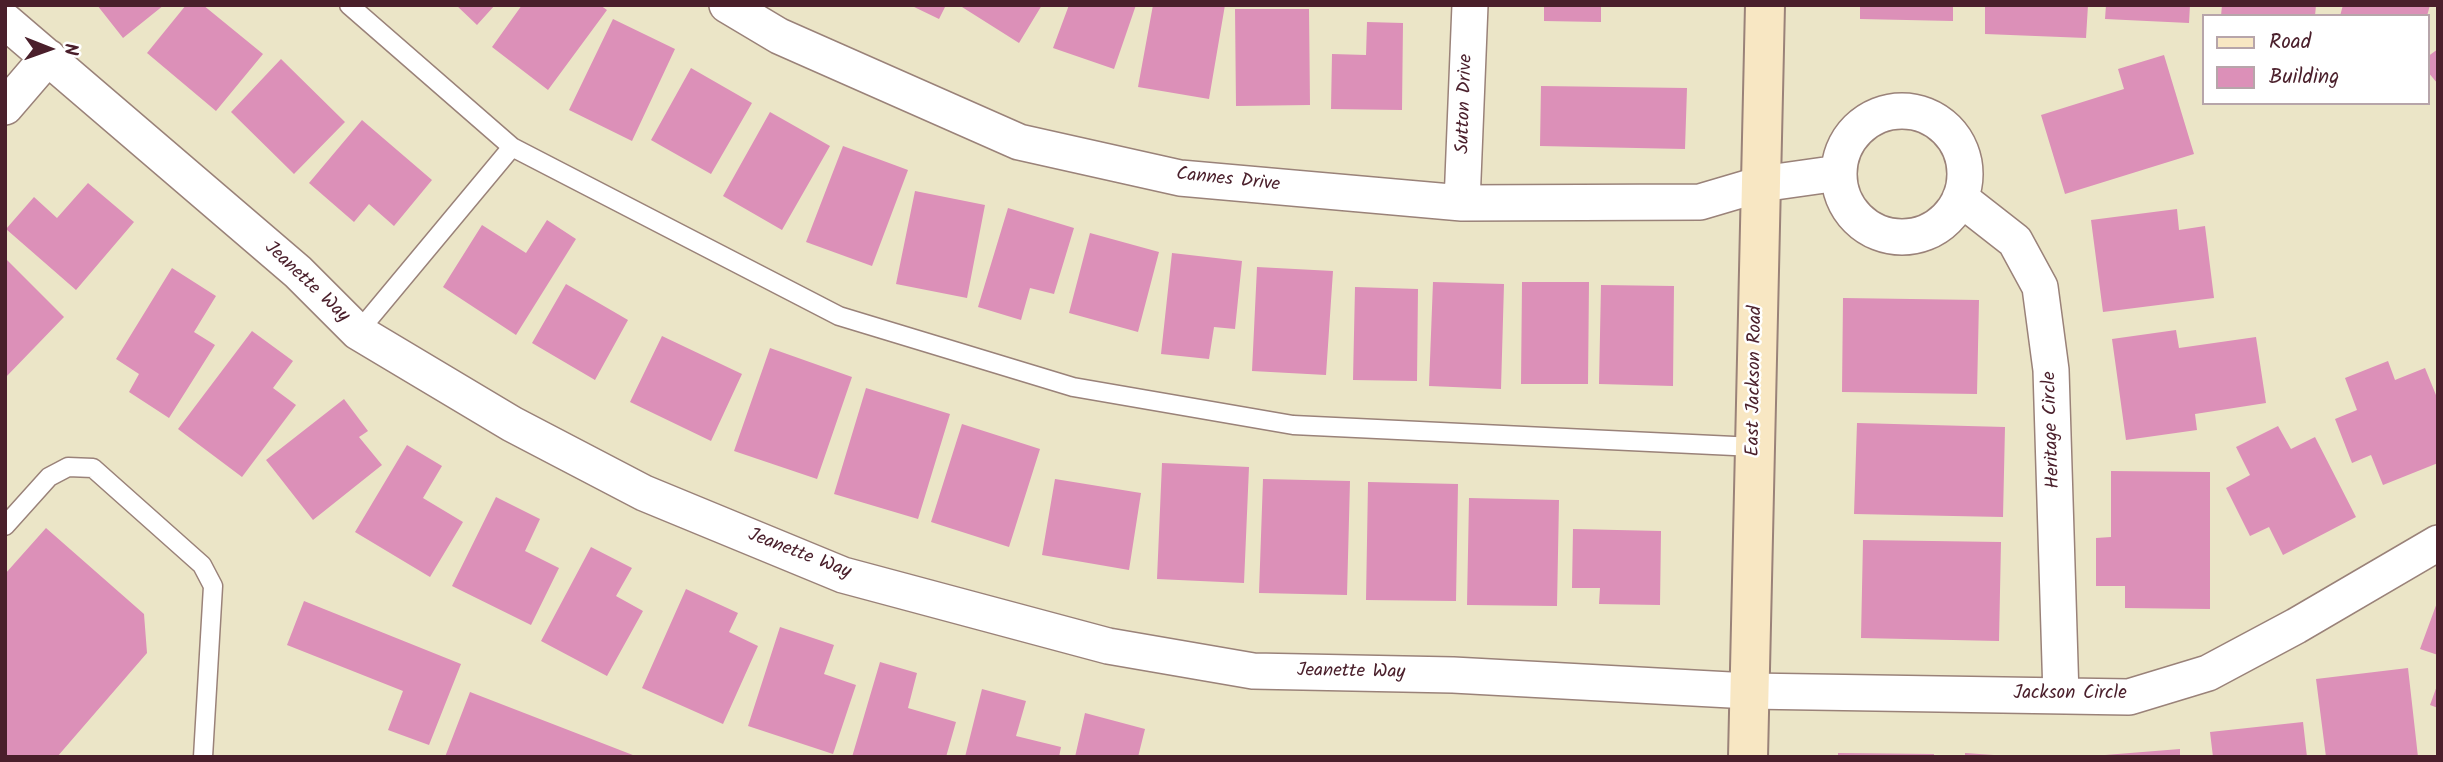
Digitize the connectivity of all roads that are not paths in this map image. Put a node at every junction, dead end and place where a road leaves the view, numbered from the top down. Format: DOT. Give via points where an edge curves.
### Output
graph roads {
  1 [pos="349,5"];
  2 [pos="727,5"];
  3 [pos="1470,5"];
  4 [pos="1765,5"];
  5 [pos="5,21"];
  6 [pos="48,57"];
  7 [pos="5,107"];
  8 [pos="512,146"];
  9 [pos="1839,173"];
  10 [pos="1761,184"];
  11 [pos="1960,198"];
  12 [pos="1462,203"];
  13 [pos="358,332"];
  14 [pos="1755,447"];
  15 [pos="5,526"];
  16 [pos="2438,543"];
  17 [pos="1749,691"];
  18 [pos="2061,696"];
  19 [pos="203,757"];
  20 [pos="1748,757"];
  1 -- 8 [label="lane"];
  2 -- 12 [label="street, Cannes Drive" via="779,36 1019,142 1180,178"];
  3 -- 12 [label="street, Sutton Drive"];
  4 -- 10 [label="street, East Jackson Road"];
  5 -- 6 [label="street, Jeanette Way"];
  6 -- 7 [label="street"];
  6 -- 13 [label="street, Jeanette Way" via="298,272"];
  8 -- 13 [label="lane"];
  8 -- 14 [label="lane" via="839,316 1073,387 1293,425"];
  9 -- 10 [label="street"];
  9 -- 11 [label="street" via="1852,214 1889,237 1911,237 1931,230 1948,217"];
  9 -- 11 [label="street" via="1852,135 1885,113 1905,111 1941,125 1955,140 1965,179"];
  10 -- 12 [label="street, Cannes Drive" via="1700,202"];
  10 -- 14 [label="street, East Jackson Road"];
  11 -- 18 [label="street, Heritage Circle" via="2015,241 2040,287 2051,370"];
  13 -- 17 [label="street, Jeanette Way" via="512,424 644,493 843,575 1108,646 1253,671 1453,675"];
  14 -- 17 [label="street, East Jackson Road"];
  15 -- 19 [label="lane" via="49,477 68,467 93,468 202,565 213,586"];
  16 -- 18 [label="street, Jackson Circle" via="2208,673 2129,697"];
  17 -- 18 [label="street, Jackson Circle"];
  17 -- 20 [label="street, East Jackson Road"];
}
